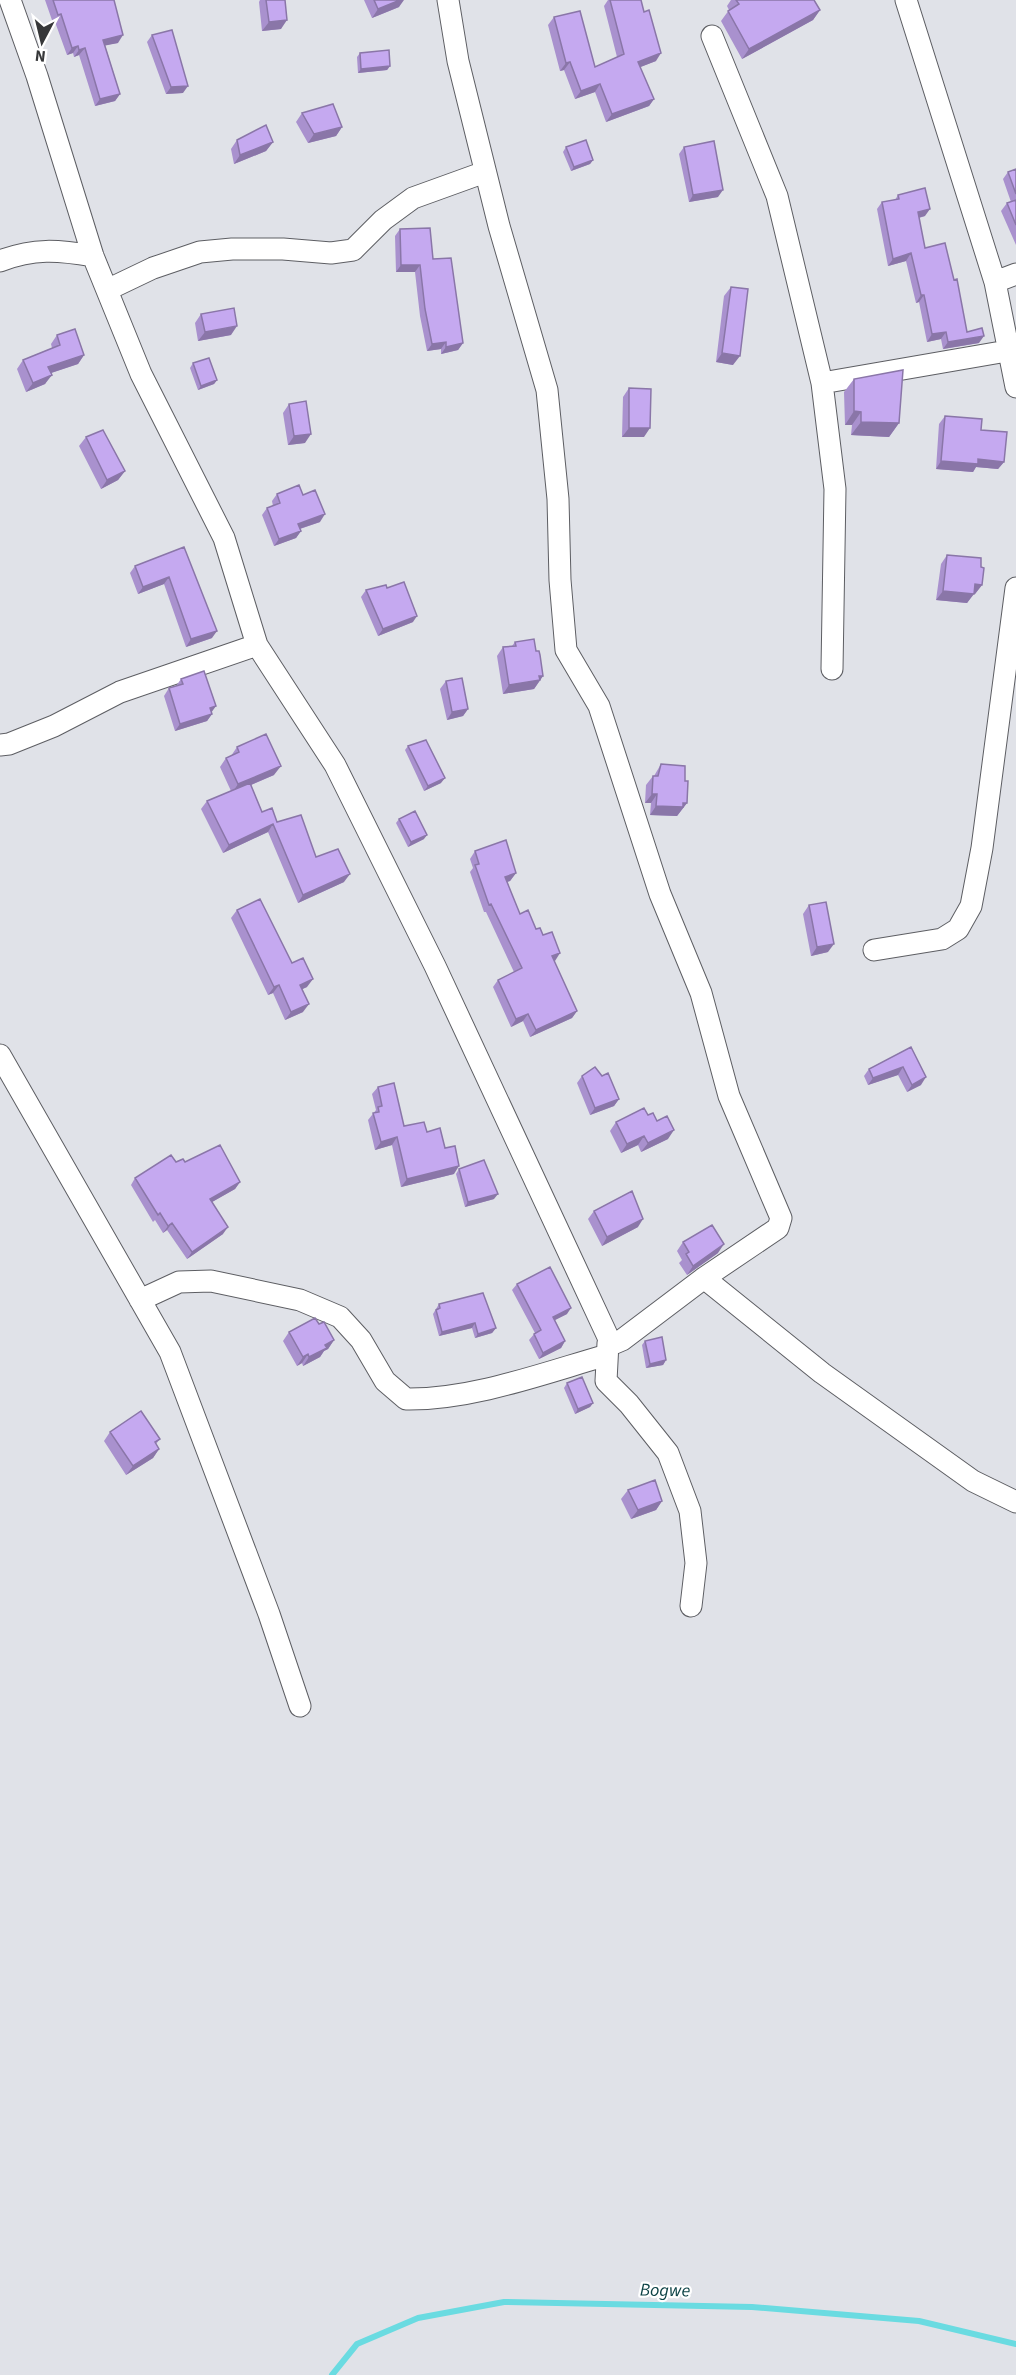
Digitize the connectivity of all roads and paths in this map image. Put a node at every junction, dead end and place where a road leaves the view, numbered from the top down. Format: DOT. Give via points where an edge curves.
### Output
graph roads {
  1 [pos="10,0"];
  2 [pos="448,0"];
  3 [pos="906,0"];
  4 [pos="712,36"];
  5 [pos="485,172"];
  6 [pos="93,256"];
  7 [pos="0,261"];
  8 [pos="1016,274"];
  9 [pos="995,282"];
  10 [pos="107,290"];
  11 [pos="1007,351"];
  12 [pos="822,383"];
  13 [pos="1016,387"];
  14 [pos="1016,588"];
  15 [pos="257,645"];
  16 [pos="1012,652"];
  17 [pos="832,669"];
  18 [pos="0,745"];
  19 [pos="874,950"];
  20 [pos="0,1055"];
  21 [pos="704,1278"];
  22 [pos="140,1300"];
  23 [pos="608,1346"];
  24 [pos="1016,1502"];
  25 [pos="691,1606"];
  26 [pos="300,1706"];
  1 -- 6 [label="street"];
  2 -- 5 [label="street" via="458,61"];
  3 -- 9 [label="street"];
  4 -- 12 [label="street" via="777,196"];
  5 -- 10 [label="street" via="412,198 383,219 353,250 200,252"];
  5 -- 21 [label="street" via="547,390 566,650 599,706 660,894 701,993 729,1096 781,1218 778,1228"];
  6 -- 7 [label="street" via="43,249"];
  6 -- 10 [label="street"];
  8 -- 9 [label="street"];
  9 -- 11 [label="street"];
  10 -- 15 [label="street" via="141,374 224,538"];
  11 -- 12 [label="street"];
  11 -- 13 [label="street"];
  12 -- 17 [label="street" via="835,489"];
  14 -- 16 [label="street"];
  15 -- 18 [label="street" via="120,692 54,726"];
  15 -- 23 [label="street" via="334,765 435,966"];
  16 -- 19 [label="street" via="971,906 958,929 942,939"];
  20 -- 22 [label="street"];
  21 -- 23 [label="street" via="622,1340"];
  21 -- 24 [label="street" via="822,1373 973,1482"];
  22 -- 23 [label="street" via="179,1282 211,1281 300,1300 340,1317 361,1340 385,1381 406,1399 436,1400 516,1380"];
  22 -- 26 [label="street" via="170,1352"];
  23 -- 25 [label="street" via="606,1381 668,1453 690,1512 696,1563"];
}
